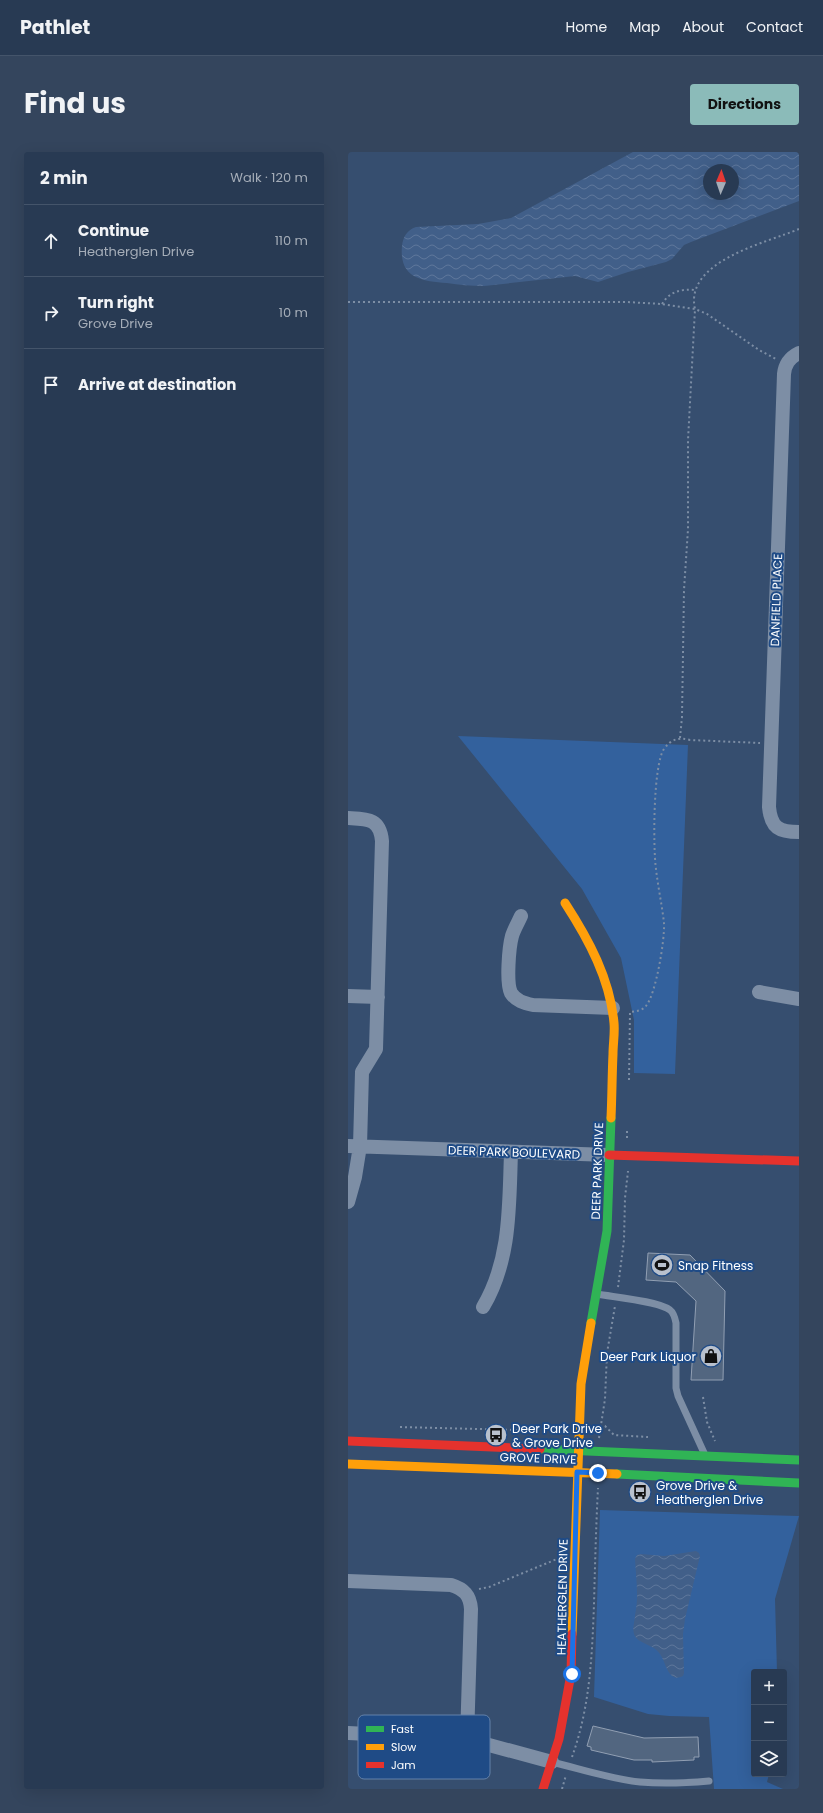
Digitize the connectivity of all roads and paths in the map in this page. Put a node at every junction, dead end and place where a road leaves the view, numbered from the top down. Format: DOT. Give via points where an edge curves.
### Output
graph roads {
  1 [pos="799,228"];
  2 [pos="696,290"];
  3 [pos="348,302"];
  4 [pos="662,304"];
  5 [pos="695,309"];
  6 [pos="799,353"];
  7 [pos="786,364"];
  8 [pos="680,738"];
  9 [pos="772,743"];
  10 [pos="348,818"];
  11 [pos="799,832"];
  12 [pos="565,903"];
  13 [pos="521,916"];
  14 [pos="759,992"];
  15 [pos="348,996"];
  16 [pos="378,997"];
  17 [pos="799,1000"];
  18 [pos="613,1008"];
  19 [pos="628,1085"];
  20 [pos="627,1130"];
  21 [pos="354,1146"];
  22 [pos="511,1152"];
  23 [pos="609,1155"];
  24 [pos="628,1156"];
  25 [pos="799,1161"];
  26 [pos="348,1202"];
  27 [pos="597,1294"];
  28 [pos="617,1298"];
  29 [pos="483,1307"];
  30 [pos="703,1397"];
  31 [pos="394,1426"];
  32 [pos="601,1426"];
  33 [pos="578,1430"];
  34 [pos="536,1433"];
  35 [pos="550,1434"];
  36 [pos="652,1437"];
  37 [pos="348,1441"];
  38 [pos="715,1441"];
  39 [pos="578,1450"];
  40 [pos="598,1451"];
  41 [pos="705,1455"];
  42 [pos="799,1460"];
  43 [pos="348,1464"];
  44 [pos="577,1472"];
  45 [pos="598,1473"];
  46 [pos="799,1483"];
  47 [pos="557,1559"];
  48 [pos="348,1581"];
  49 [pos="466,1592"];
  50 [pos="467,1715"];
  51 [pos="348,1733"];
  52 [pos="358,1734"];
  53 [pos="490,1745"];
  54 [pos="552,1762"];
  55 [pos="569,1766"];
  56 [pos="709,1782"];
  57 [pos="543,1789"];
  58 [pos="562,1789"];
  1 -- 2 [label="path" via="716,264 700,281"];
  2 -- 4 [label="path" via="682,289 673,292"];
  2 -- 5 [label="path" via="693,300"];
  3 -- 4 [label="path"];
  4 -- 5 [label="path"];
  5 -- 7 [label="path"];
  5 -- 8 [label="path" via="688,440 688,553 684,590"];
  6 -- 7 [label="street"];
  7 -- 9 [label="street, DANFIELD PLACE"];
  8 -- 9 [label="path"];
  8 -- 19 [label="path" via="670,742 663,750 656,777 655,868 663,913 664,938 653,989 647,1004 638,1011 630,1012"];
  9 -- 11 [label="street, DANFIELD PLACE" via="769,807 771,819 778,828"];
  10 -- 16 [label="street" via="372,820 381,832"];
  12 -- 18 [label="street, DEER PARK DRIVE" via="597,957"];
  13 -- 18 [label="street" via="510,945 509,983 516,999 533,1005"];
  14 -- 17 [label="street"];
  15 -- 16 [label="street"];
  16 -- 21 [label="street" via="376,1049 362,1072"];
  18 -- 23 [label="street, DEER PARK DRIVE"];
  20 -- 24 [label="path"];
  21 -- 22 [label="street, DEER PARK BOULEVARD"];
  21 -- 26 [label="street" via="355,1177"];
  22 -- 23 [label="street, DEER PARK BOULEVARD"];
  22 -- 29 [label="street" via="504,1254 497,1280"];
  23 -- 24 [label="street, DEER PARK BOULEVARD"];
  23 -- 27 [label="street, DEER PARK DRIVE" via="607,1230"];
  24 -- 25 [label="street, DEER PARK BOULEVARD"];
  24 -- 28 [label="path" via="624,1240"];
  27 -- 28 [label="lane"];
  27 -- 33 [label="street, DEER PARK DRIVE" via="580,1384"];
  28 -- 32 [label="path" via="607,1353"];
  28 -- 41 [label="lane" via="659,1304 670,1310 674,1316 676,1388"];
  30 -- 38 [label="path" via="707,1422"];
  31 -- 34 [label="path" via="516,1430"];
  32 -- 33 [label="path"];
  32 -- 36 [label="path" via="605,1426 614,1435"];
  32 -- 40 [label="path"];
  33 -- 35 [label="path" via="556,1431"];
  33 -- 39 [label="street, DEER PARK DRIVE"];
  37 -- 39 [label="street, GROVE DRIVE"];
  39 -- 40 [label="street, GROVE DRIVE"];
  39 -- 44 [label="street, HEATHERGLEN DRIVE"];
  40 -- 41 [label="street, GROVE DRIVE"];
  41 -- 42 [label="street, GROVE DRIVE"];
  43 -- 44 [label="street, GROVE DRIVE"];
  44 -- 45 [label="street, GROVE DRIVE"];
  44 -- 54 [label="street, HEATHERGLEN DRIVE" via="572,1674"];
  45 -- 46 [label="street, GROVE DRIVE"];
  45 -- 55 [label="path" via="589,1691 584,1720"];
  47 -- 49 [label="path" via="489,1587"];
  48 -- 49 [label="street" via="451,1585"];
  49 -- 50 [label="street" via="471,1609"];
  51 -- 52 [label="street"];
  53 -- 54 [label="street"];
  54 -- 55 [label="lane"];
  54 -- 57 [label="street, HEATHERGLEN DRIVE"];
  55 -- 56 [label="lane" via="641,1782"];
  55 -- 58 [label="path"];
}
